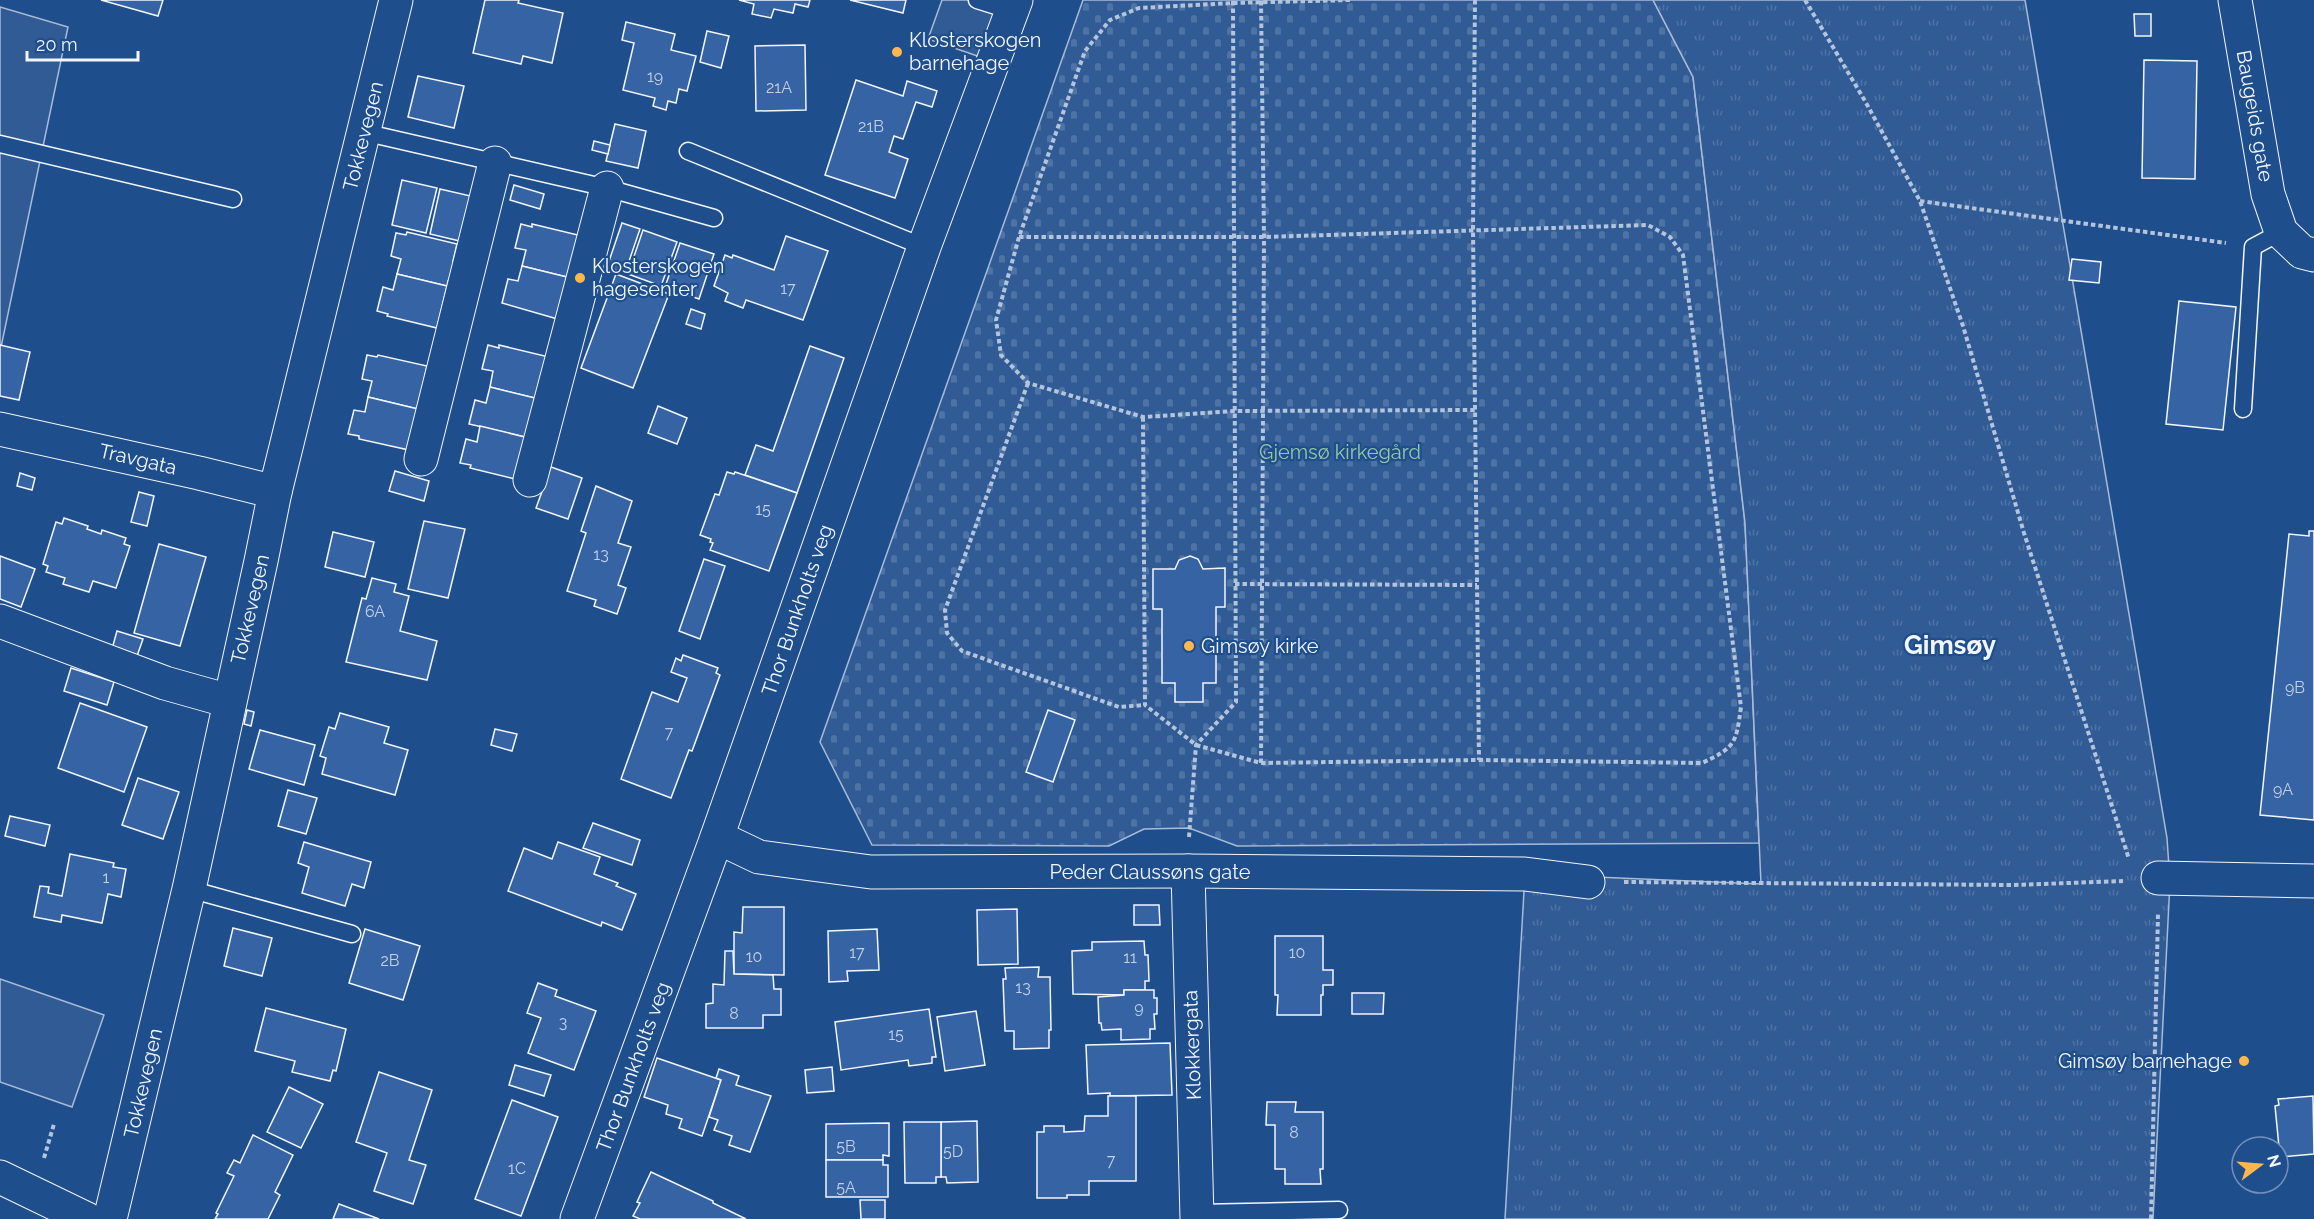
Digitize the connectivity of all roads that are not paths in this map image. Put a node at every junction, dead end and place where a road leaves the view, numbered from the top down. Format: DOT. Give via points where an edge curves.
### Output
graph roads {
  1 [pos="396,0"];
  2 [pos="977,0"];
  3 [pos="2235,0"];
  4 [pos="1014,6"];
  5 [pos="363,132"];
  6 [pos="0,144"];
  7 [pos="688,151"];
  8 [pos="495,163"];
  9 [pos="607,188"];
  10 [pos="233,199"];
  11 [pos="714,218"];
  12 [pos="2267,239"];
  13 [pos="924,247"];
  14 [pos="2314,255"];
  15 [pos="2243,409"];
  16 [pos="0,429"];
  17 [pos="421,459"];
  18 [pos="530,480"];
  19 [pos="275,492"];
  20 [pos="0,621"];
  21 [pos="229,701"];
  22 [pos="717,837"];
  23 [pos="1188,871"];
  24 [pos="2147,879"];
  25 [pos="2314,881"];
  26 [pos="1588,882"];
  27 [pos="189,889"];
  28 [pos="352,934"];
  29 [pos="0,1177"];
  30 [pos="1339,1210"];
  31 [pos="1197,1216"];
  32 [pos="87,1219"];
  33 [pos="110,1219"];
  34 [pos="577,1219"];
  1 -- 5 [label="street, Tokkevegen"];
  2 -- 4 [label="lane"];
  3 -- 12 [label="street, Baugeids gate" via="2268,194"];
  4 -- 13 [label="street, Thor Bunkholts veg"];
  5 -- 8 [label="lane"];
  5 -- 19 [label="street, Tokkevegen"];
  6 -- 10 [label="lane"];
  7 -- 13 [label="lane"];
  8 -- 9 [label="lane"];
  8 -- 17 [label="street"];
  9 -- 11 [label="lane"];
  9 -- 18 [label="street"];
  12 -- 14 [label="street"];
  12 -- 15 [label="lane"];
  13 -- 22 [label="street, Thor Bunkholts veg"];
  16 -- 19 [label="street, Travgata"];
  19 -- 21 [label="street, Tokkevegen"];
  20 -- 21 [label="street" via="165,683"];
  21 -- 27 [label="street, Tokkevegen"];
  22 -- 23 [label="street, Peder Claussøns gate" via="759,857 871,872"];
  22 -- 34 [label="street, Thor Bunkholts veg"];
  23 -- 26 [label="street, Peder Claussøns gate" via="1525,874"];
  23 -- 31 [label="street, Klokkergata"];
  24 -- 25 [label="street"];
  27 -- 28 [label="lane"];
  27 -- 33 [label="street, Tokkevegen"];
  29 -- 32 [label="street"];
  30 -- 31 [label="lane"];
}
